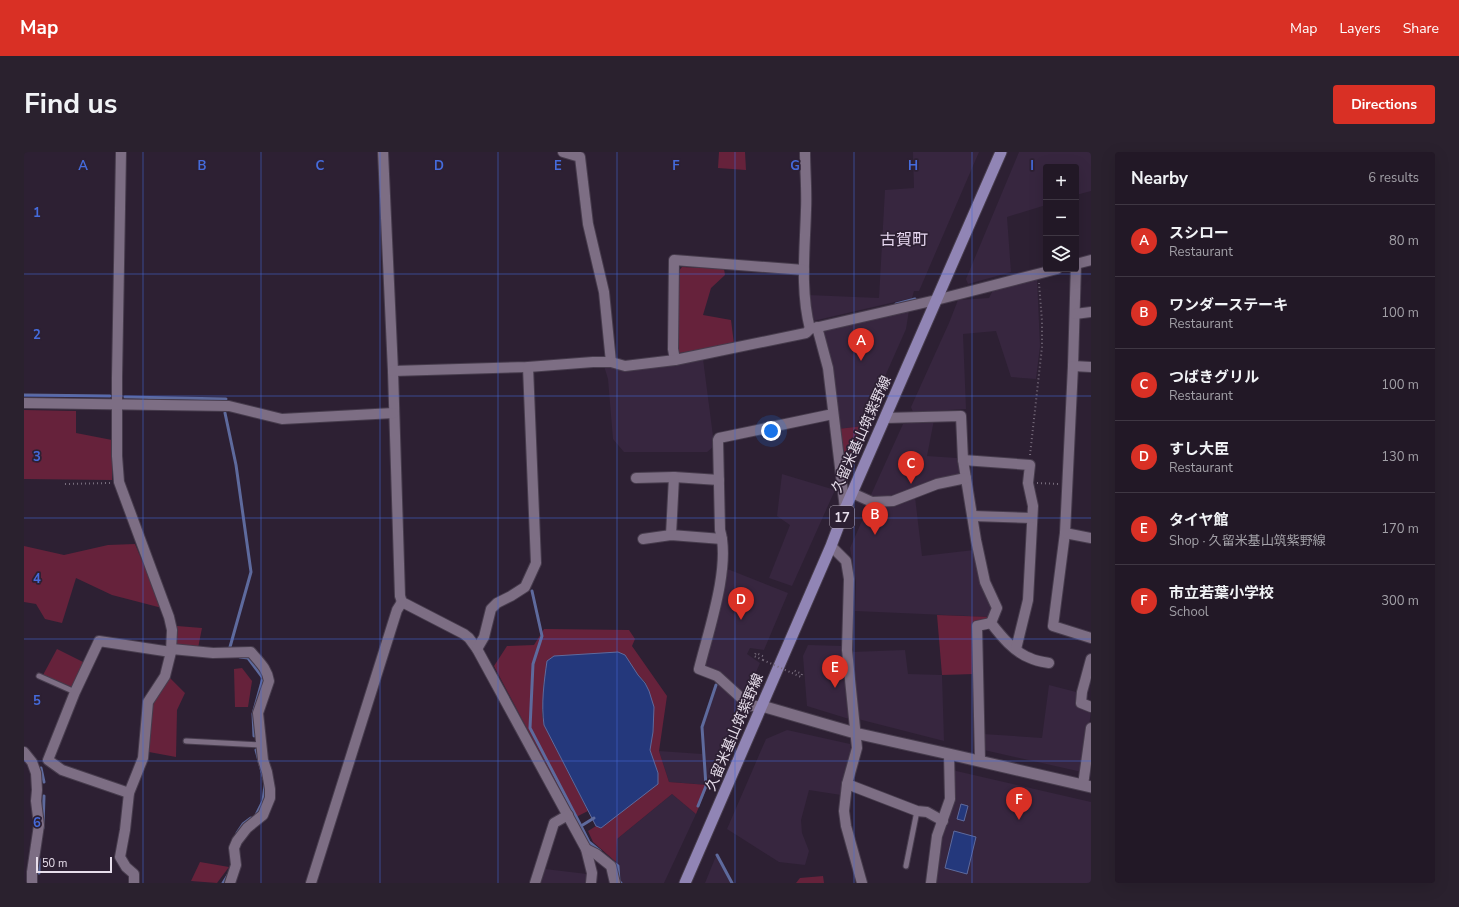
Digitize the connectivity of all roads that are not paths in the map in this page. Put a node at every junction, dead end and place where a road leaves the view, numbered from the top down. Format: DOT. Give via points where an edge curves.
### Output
graph roads {
  1 [pos="121,152"];
  2 [pos="383,152"];
  3 [pos="563,152"];
  4 [pos="805,152"];
  5 [pos="1000,152"];
  6 [pos="580,155"];
  7 [pos="1091,260"];
  8 [pos="1079,263"];
  9 [pos="804,270"];
  10 [pos="1045,272"];
  11 [pos="1076,272"];
  12 [pos="936,300"];
  13 [pos="1091,312"];
  14 [pos="1075,314"];
  15 [pos="814,328"];
  16 [pos="675,360"];
  17 [pos="611,362"];
  18 [pos="1073,366"];
  19 [pos="528,367"];
  20 [pos="1091,367"];
  21 [pos="393,371"];
  22 [pos="24,403"];
  23 [pos="118,405"];
  24 [pos="394,413"];
  25 [pos="833,414"];
  26 [pos="885,418"];
  27 [pos="962,460"];
  28 [pos="674,477"];
  29 [pos="636,478"];
  30 [pos="966,478"];
  31 [pos="719,480"];
  32 [pos="852,493"];
  33 [pos="845,509"];
  34 [pos="972,516"];
  35 [pos="1032,518"];
  36 [pos="1065,533"];
  37 [pos="671,535"];
  38 [pos="1091,538"];
  39 [pos="643,539"];
  40 [pos="722,539"];
  41 [pos="831,546"];
  42 [pos="402,602"];
  43 [pos="991,623"];
  44 [pos="1091,638"];
  45 [pos="477,649"];
  46 [pos="1016,649"];
  47 [pos="172,651"];
  48 [pos="1091,659"];
  49 [pos="1049,663"];
  50 [pos="39,676"];
  51 [pos="75,692"];
  52 [pos="762,706"];
  53 [pos="1091,707"];
  54 [pos="1091,728"];
  55 [pos="855,733"];
  56 [pos="186,741"];
  57 [pos="261,745"];
  58 [pos="24,752"];
  59 [pos="949,754"];
  60 [pos="48,760"];
  61 [pos="980,761"];
  62 [pos="32,762"];
  63 [pos="847,784"];
  64 [pos="1087,786"];
  65 [pos="129,793"];
  66 [pos="917,811"];
  67 [pos="568,815"];
  68 [pos="942,821"];
  69 [pos="586,849"];
  70 [pos="906,866"];
  71 [pos="28,871"];
  72 [pos="32,883"];
  73 [pos="134,883"];
  74 [pos="230,883"];
  75 [pos="311,883"];
  76 [pos="535,883"];
  77 [pos="591,883"];
  78 [pos="615,883"];
  79 [pos="685,883"];
  80 [pos="862,883"];
  81 [pos="931,883"];
  1 -- 23 [label="street"];
  2 -- 21 [label="street"];
  3 -- 6 [label="street"];
  4 -- 9 [label="street"];
  5 -- 12 [label="main road, 久留米基山筑紫野線 / 17"];
  6 -- 17 [label="street" via="588,224 604,292"];
  7 -- 8 [label="street"];
  9 -- 15 [label="street" via="805,310"];
  9 -- 16 [label="street" via="674,260 672,349"];
  10 -- 12 [label="street"];
  11 -- 14 [label="street"];
  12 -- 15 [label="street"];
  12 -- 26 [label="main road, 久留米基山筑紫野線 / 17"];
  13 -- 14 [label="street"];
  14 -- 18 [label="street"];
  15 -- 16 [label="street" via="806,333"];
  15 -- 25 [label="street" via="828,368"];
  16 -- 17 [label="street" via="625,366"];
  17 -- 19 [label="street"];
  18 -- 20 [label="street"];
  18 -- 36 [label="street"];
  19 -- 21 [label="street"];
  19 -- 45 [label="street" via="536,563 525,587 491,609 484,637"];
  21 -- 24 [label="street"];
  22 -- 23 [label="street"];
  23 -- 24 [label="street" via="229,406 282,419"];
  23 -- 47 [label="street" via="119,482 169,617"];
  24 -- 42 [label="street"];
  25 -- 31 [label="street" via="719,438"];
  25 -- 33 [label="street"];
  26 -- 27 [label="street" via="961,416"];
  26 -- 32 [label="main road, 久留米基山筑紫野線 / 17"];
  27 -- 30 [label="street"];
  27 -- 35 [label="street" via="1030,465 1028,483 1033,506"];
  28 -- 29 [label="street"];
  28 -- 31 [label="street"];
  28 -- 37 [label="street"];
  30 -- 32 [label="street" via="937,484 894,501 872,502"];
  30 -- 34 [label="street"];
  31 -- 40 [label="street"];
  32 -- 33 [label="main road, 久留米基山筑紫野線 / 17"];
  33 -- 41 [label="main road, 久留米基山筑紫野線 / 17"];
  34 -- 35 [label="street"];
  34 -- 43 [label="street" via="985,582 997,608"];
  35 -- 46 [label="street" via="1028,600"];
  36 -- 38 [label="street"];
  36 -- 44 [label="street" via="1054,626"];
  37 -- 39 [label="street"];
  37 -- 40 [label="street"];
  40 -- 52 [label="street" via="720,582 699,669 717,676 750,706"];
  41 -- 52 [label="main road, 久留米基山筑紫野線 / 17"];
  41 -- 55 [label="street" via="846,561 849,579 847,650"];
  42 -- 45 [label="street" via="464,634"];
  42 -- 75 [label="street" via="397,610"];
  43 -- 46 [label="street" via="1001,637"];
  43 -- 61 [label="street" via="977,626"];
  45 -- 67 [label="street"];
  46 -- 49 [label="street" via="1029,658"];
  47 -- 51 [label="street" via="99,641"];
  47 -- 57 [label="street" via="251,652 266,670 269,681 258,712"];
  47 -- 65 [label="street" via="165,676 148,702 143,758"];
  48 -- 53 [label="street" via="1081,703"];
  50 -- 51 [label="lane"];
  51 -- 60 [label="street"];
  52 -- 55 [label="street"];
  52 -- 79 [label="main road, 久留米基山筑紫野線 / 17"];
  54 -- 64 [label="street"];
  55 -- 59 [label="street"];
  55 -- 63 [label="street" via="857,748"];
  56 -- 57 [label="lane"];
  57 -- 74 [label="street" via="270,798 263,815 247,828 237,841 234,848 236,864"];
  58 -- 62 [label="street"];
  59 -- 61 [label="street"];
  59 -- 68 [label="street" via="950,799"];
  60 -- 62 [label="street"];
  60 -- 65 [label="street" via="62,770"];
  61 -- 64 [label="street"];
  62 -- 71 [label="street" via="36,773 39,825"];
  63 -- 66 [label="street"];
  63 -- 80 [label="street" via="844,811 846,826"];
  65 -- 73 [label="street" via="120,857 134,874"];
  66 -- 68 [label="street" via="927,812"];
  66 -- 70 [label="lane"];
  67 -- 69 [label="street"];
  67 -- 76 [label="street" via="554,823"];
  68 -- 81 [label="street" via="937,836"];
  69 -- 77 [label="street" via="592,874"];
  69 -- 78 [label="street" via="611,866"];
  71 -- 72 [label="street"];
}
